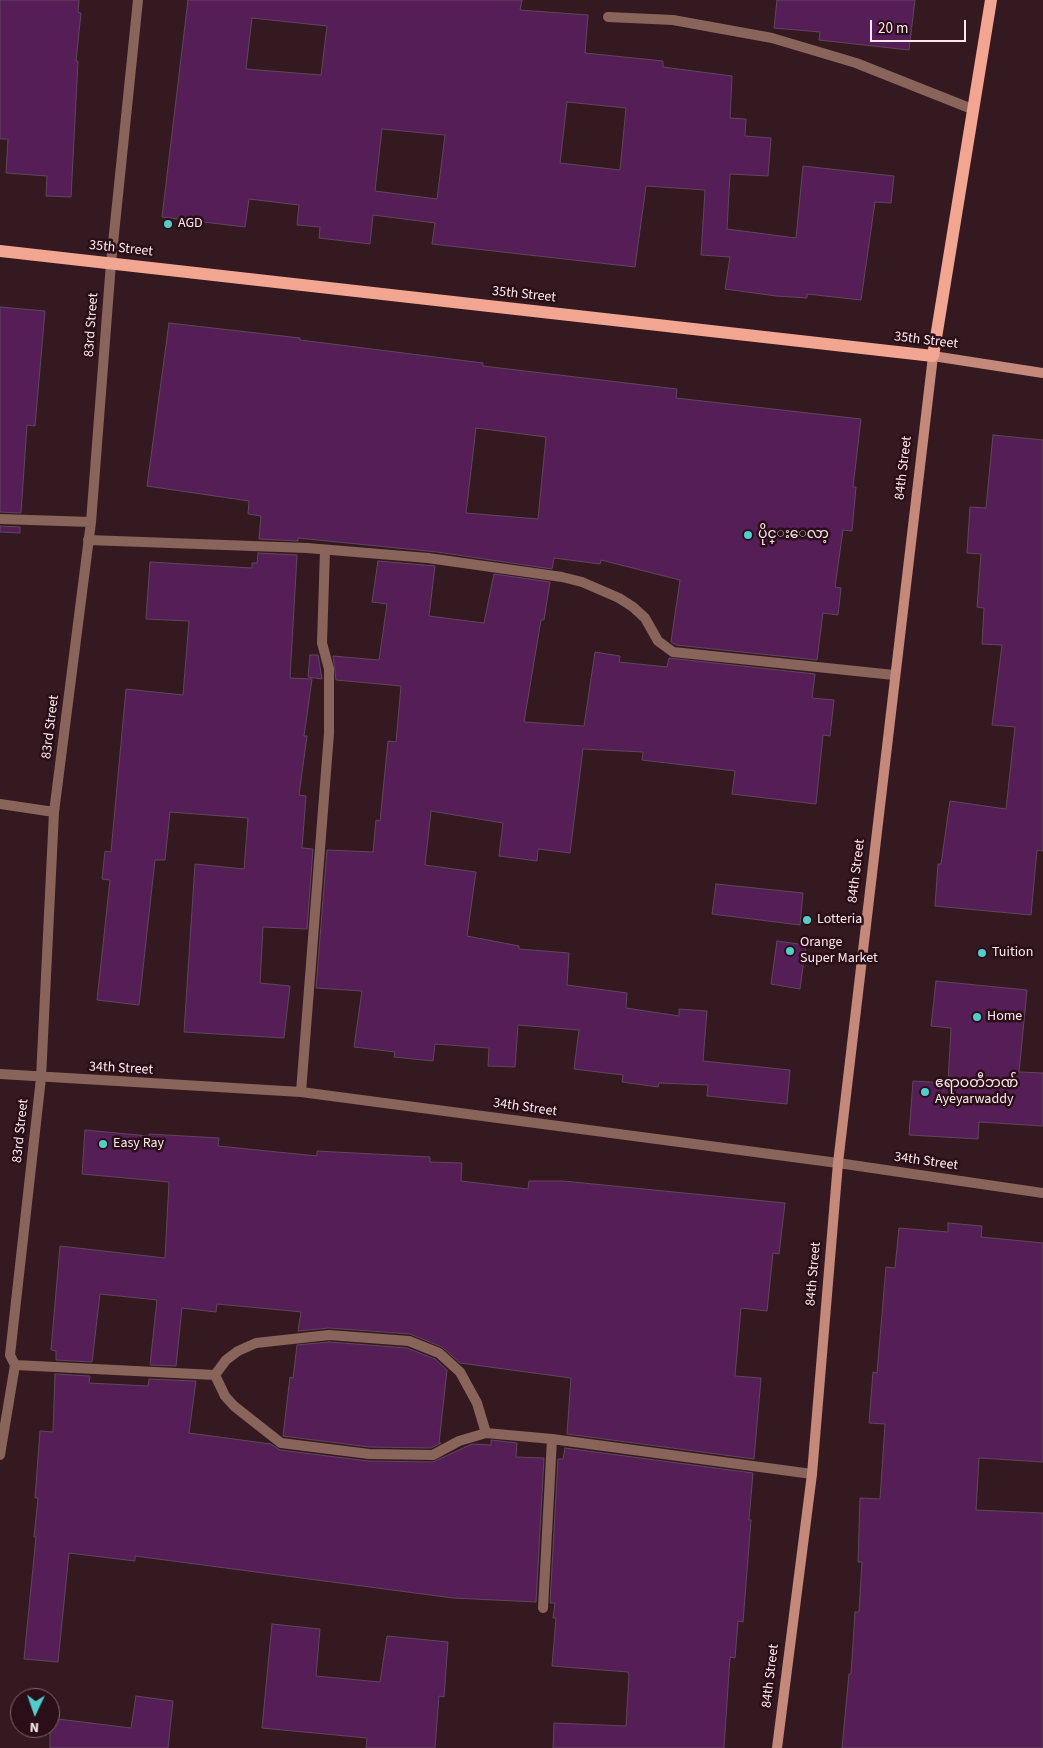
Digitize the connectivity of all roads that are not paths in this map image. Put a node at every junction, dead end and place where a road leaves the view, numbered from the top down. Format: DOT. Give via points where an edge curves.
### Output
graph roads {
  1 [pos="138,0"];
  2 [pos="991,0"];
  3 [pos="608,17"];
  4 [pos="972,109"];
  5 [pos="0,251"];
  6 [pos="110,263"];
  7 [pos="933,356"];
  8 [pos="1043,373"];
  9 [pos="0,519"];
  10 [pos="90,522"];
  11 [pos="88,540"];
  12 [pos="325,550"];
  13 [pos="894,675"];
  14 [pos="0,804"];
  15 [pos="54,812"];
  16 [pos="0,1074"];
  17 [pos="41,1078"];
  18 [pos="300,1092"];
  19 [pos="838,1163"];
  20 [pos="1043,1194"];
  21 [pos="5,1354"];
  22 [pos="15,1365"];
  23 [pos="215,1375"];
  24 [pos="486,1433"];
  25 [pos="552,1439"];
  26 [pos="0,1455"];
  27 [pos="812,1474"];
  28 [pos="543,1608"];
  29 [pos="777,1748"];
  1 -- 6 [label="street, 83rd Street"];
  2 -- 4 [label="main road, 84th Street"];
  3 -- 4 [label="street" via="673,20 772,38 856,63"];
  4 -- 7 [label="main road, 84th Street"];
  5 -- 6 [label="main road, 35th Street"];
  6 -- 7 [label="main road, 35th Street"];
  6 -- 10 [label="street, 83rd Street"];
  7 -- 8 [label="main road, 35th Street"];
  7 -- 13 [label="main road, 84th Street"];
  9 -- 10 [label="street"];
  10 -- 11 [label="street, 83rd Street"];
  11 -- 12 [label="street"];
  11 -- 15 [label="street, 83rd Street"];
  12 -- 13 [label="street" via="428,558 582,582 619,598 640,612 658,641 674,652"];
  12 -- 18 [label="street" via="322,643 329,669 329,733"];
  13 -- 19 [label="main road, 84th Street"];
  14 -- 15 [label="street"];
  15 -- 17 [label="street, 83rd Street"];
  16 -- 17 [label="street, 34th Street"];
  17 -- 18 [label="street, 34th Street"];
  17 -- 21 [label="street, 83rd Street"];
  18 -- 19 [label="street, 34th Street"];
  19 -- 20 [label="street, 34th Street"];
  19 -- 27 [label="main road, 84th Street"];
  21 -- 22 [label="street, 83rd Street"];
  22 -- 23 [label="street"];
  22 -- 26 [label="street"];
  23 -- 24 [label="street" via="234,1406 281,1443 369,1454 433,1455 459,1441"];
  23 -- 24 [label="street" via="226,1360 256,1343 329,1335 409,1341 440,1353 460,1372 478,1403"];
  24 -- 25 [label="street"];
  25 -- 27 [label="street"];
  25 -- 28 [label="street"];
  27 -- 29 [label="main road, 84th Street"];
}
